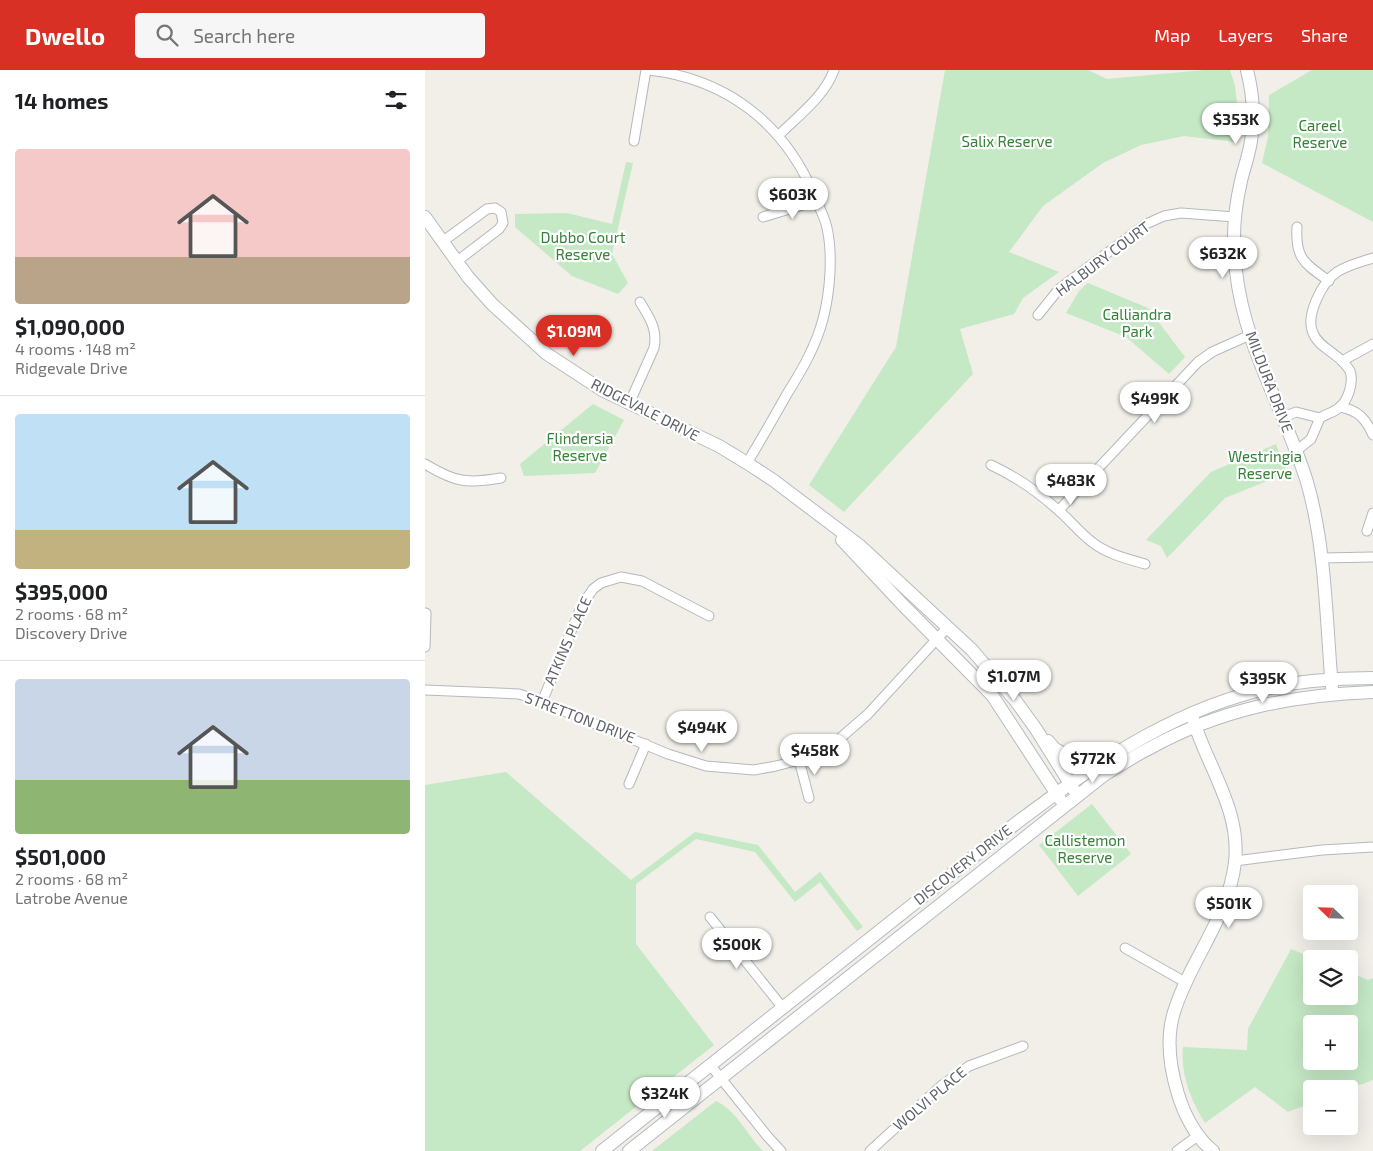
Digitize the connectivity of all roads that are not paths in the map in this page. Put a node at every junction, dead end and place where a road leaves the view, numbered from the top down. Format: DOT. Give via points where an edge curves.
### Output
graph roads {
  1 [pos="647,70"];
  2 [pos="833,70"];
  3 [pos="1247,70"];
  4 [pos="779,135"];
  5 [pos="634,142"];
  6 [pos="816,201"];
  7 [pos="763,216"];
  8 [pos="425,217"];
  9 [pos="1235,217"];
  10 [pos="1297,227"];
  11 [pos="442,242"];
  12 [pos="1373,258"];
  13 [pos="456,262"];
  14 [pos="1329,281"];
  15 [pos="640,302"];
  16 [pos="1038,314"];
  17 [pos="1250,335"];
  18 [pos="1373,344"];
  19 [pos="1342,361"];
  20 [pos="629,404"];
  21 [pos="1340,407"];
  22 [pos="1282,418"];
  23 [pos="1320,418"];
  24 [pos="1373,435"];
  25 [pos="1295,451"];
  26 [pos="747,463"];
  27 [pos="425,464"];
  28 [pos="991,465"];
  29 [pos="501,478"];
  30 [pos="1059,510"];
  31 [pos="1373,513"];
  32 [pos="822,518"];
  33 [pos="1367,531"];
  34 [pos="1373,557"];
  35 [pos="1321,558"];
  36 [pos="1145,564"];
  37 [pos="426,613"];
  38 [pos="709,616"];
  39 [pos="947,628"];
  40 [pos="937,639"];
  41 [pos="425,647"];
  42 [pos="1373,678"];
  43 [pos="1331,680"];
  44 [pos="425,690"];
  45 [pos="1373,692"];
  46 [pos="1332,694"];
  47 [pos="542,702"];
  48 [pos="1191,713"];
  49 [pos="1195,726"];
  50 [pos="1036,729"];
  51 [pos="646,744"];
  52 [pos="799,760"];
  53 [pos="1102,761"];
  54 [pos="629,784"];
  55 [pos="1069,784"];
  56 [pos="1055,793"];
  57 [pos="1078,796"];
  58 [pos="809,798"];
  59 [pos="1066,807"];
  60 [pos="1373,847"];
  61 [pos="1235,861"];
  62 [pos="710,917"];
  63 [pos="1125,948"];
  64 [pos="1185,982"];
  65 [pos="783,1008"];
  66 [pos="1023,1046"];
  67 [pos="711,1066"];
  68 [pos="722,1079"];
  69 [pos="1199,1135"];
  70 [pos="602,1151"];
  71 [pos="629,1151"];
  72 [pos="781,1151"];
  73 [pos="870,1151"];
  74 [pos="1177,1151"];
  75 [pos="1213,1151"];
  1 -- 4 [label="street" via="687,77 718,89 761,118"];
  1 -- 5 [label="street"];
  2 -- 4 [label="street" via="822,91"];
  3 -- 9 [label="street, MILDURA DRIVE" via="1254,116"];
  4 -- 6 [label="street" via="797,160"];
  6 -- 7 [label="street"];
  6 -- 26 [label="street" via="827,228 829,253 824,317 804,365"];
  8 -- 11 [label="street, RIDGEVALE DRIVE"];
  9 -- 16 [label="street, HALBURY COURT" via="1181,213 1146,224 1059,289"];
  9 -- 17 [label="street, MILDURA DRIVE" via="1236,271"];
  10 -- 14 [label="street" via="1299,253 1307,266"];
  11 -- 13 [label="street, RIDGEVALE DRIVE"];
  11 -- 13 [label="street" via="487,209 495,208 501,212 502,226"];
  12 -- 14 [label="street" via="1336,273"];
  13 -- 20 [label="street, RIDGEVALE DRIVE" via="492,304 547,354"];
  14 -- 19 [label="street" via="1310,318 1313,333"];
  15 -- 20 [label="street" via="652,322 656,339"];
  17 -- 22 [label="street, MILDURA DRIVE"];
  17 -- 30 [label="street" via="1198,362"];
  18 -- 19 [label="street"];
  19 -- 21 [label="street" via="1351,372 1351,388"];
  20 -- 26 [label="street, RIDGEVALE DRIVE"];
  21 -- 23 [label="street"];
  21 -- 24 [label="street" via="1367,421"];
  22 -- 23 [label="street" via="1296,412"];
  22 -- 25 [label="street, MILDURA DRIVE"];
  23 -- 25 [label="street" via="1311,439"];
  25 -- 35 [label="street, MILDURA DRIVE" via="1315,512"];
  26 -- 32 [label="street, RIDGEVALE DRIVE"];
  27 -- 29 [label="street" via="459,480 479,482"];
  28 -- 30 [label="street" via="1028,484"];
  30 -- 36 [label="street" via="1092,542"];
  31 -- 33 [label="street"];
  32 -- 39 [label="street, RIDGEVALE DRIVE" via="859,545"];
  32 -- 40 [label="street, RIDGEVALE DRIVE"];
  34 -- 35 [label="street"];
  35 -- 43 [label="street, MILDURA DRIVE"];
  37 -- 41 [label="street"];
  38 -- 47 [label="street, ATKINS PLACE" via="637,580 621,578 601,583 582,605"];
  39 -- 40 [label="street, STRETTON DRIVE"];
  39 -- 50 [label="street, RIDGEVALE DRIVE" via="997,678"];
  40 -- 52 [label="street, STRETTON DRIVE" via="853,728 821,750"];
  40 -- 56 [label="street, RIDGEVALE DRIVE" via="992,695"];
  42 -- 43 [label="street, DISCOVERY DRIVE"];
  43 -- 46 [label="street, MILDURA DRIVE"];
  43 -- 48 [label="street, DISCOVERY DRIVE" via="1263,690"];
  44 -- 47 [label="street, STRETTON DRIVE" via="519,694"];
  45 -- 46 [label="street, DISCOVERY DRIVE"];
  46 -- 49 [label="street, DISCOVERY DRIVE" via="1249,708"];
  47 -- 51 [label="street, STRETTON DRIVE"];
  48 -- 49 [label="street"];
  48 -- 53 [label="street, DISCOVERY DRIVE" via="1148,733"];
  49 -- 57 [label="street, DISCOVERY DRIVE" via="1104,775"];
  49 -- 61 [label="street" via="1227,803 1235,839"];
  50 -- 53 [label="street" via="1055,749 1074,760 1087,764"];
  50 -- 55 [label="street, RIDGEVALE DRIVE"];
  51 -- 52 [label="street, STRETTON DRIVE" via="706,766 733,769 754,770"];
  51 -- 54 [label="street"];
  52 -- 58 [label="street"];
  53 -- 55 [label="street, DISCOVERY DRIVE"];
  55 -- 56 [label="street, DISCOVERY DRIVE"];
  55 -- 57 [label="street, RIDGEVALE DRIVE"];
  56 -- 59 [label="street, RIDGEVALE DRIVE"];
  56 -- 65 [label="street, DISCOVERY DRIVE"];
  57 -- 59 [label="street, DISCOVERY DRIVE"];
  59 -- 68 [label="street, DISCOVERY DRIVE"];
  60 -- 61 [label="street"];
  61 -- 64 [label="street" via="1231,889 1221,914"];
  62 -- 65 [label="street"];
  63 -- 64 [label="street"];
  64 -- 69 [label="street" via="1174,1013 1169,1046 1172,1076 1181,1105"];
  65 -- 67 [label="street, DISCOVERY DRIVE"];
  66 -- 73 [label="street, WOLVI PLACE" via="969,1066 941,1086"];
  67 -- 68 [label="street"];
  67 -- 70 [label="street, DISCOVERY DRIVE"];
  68 -- 71 [label="street, DISCOVERY DRIVE"];
  68 -- 72 [label="street"];
  69 -- 74 [label="street"];
  69 -- 75 [label="street"];
}
